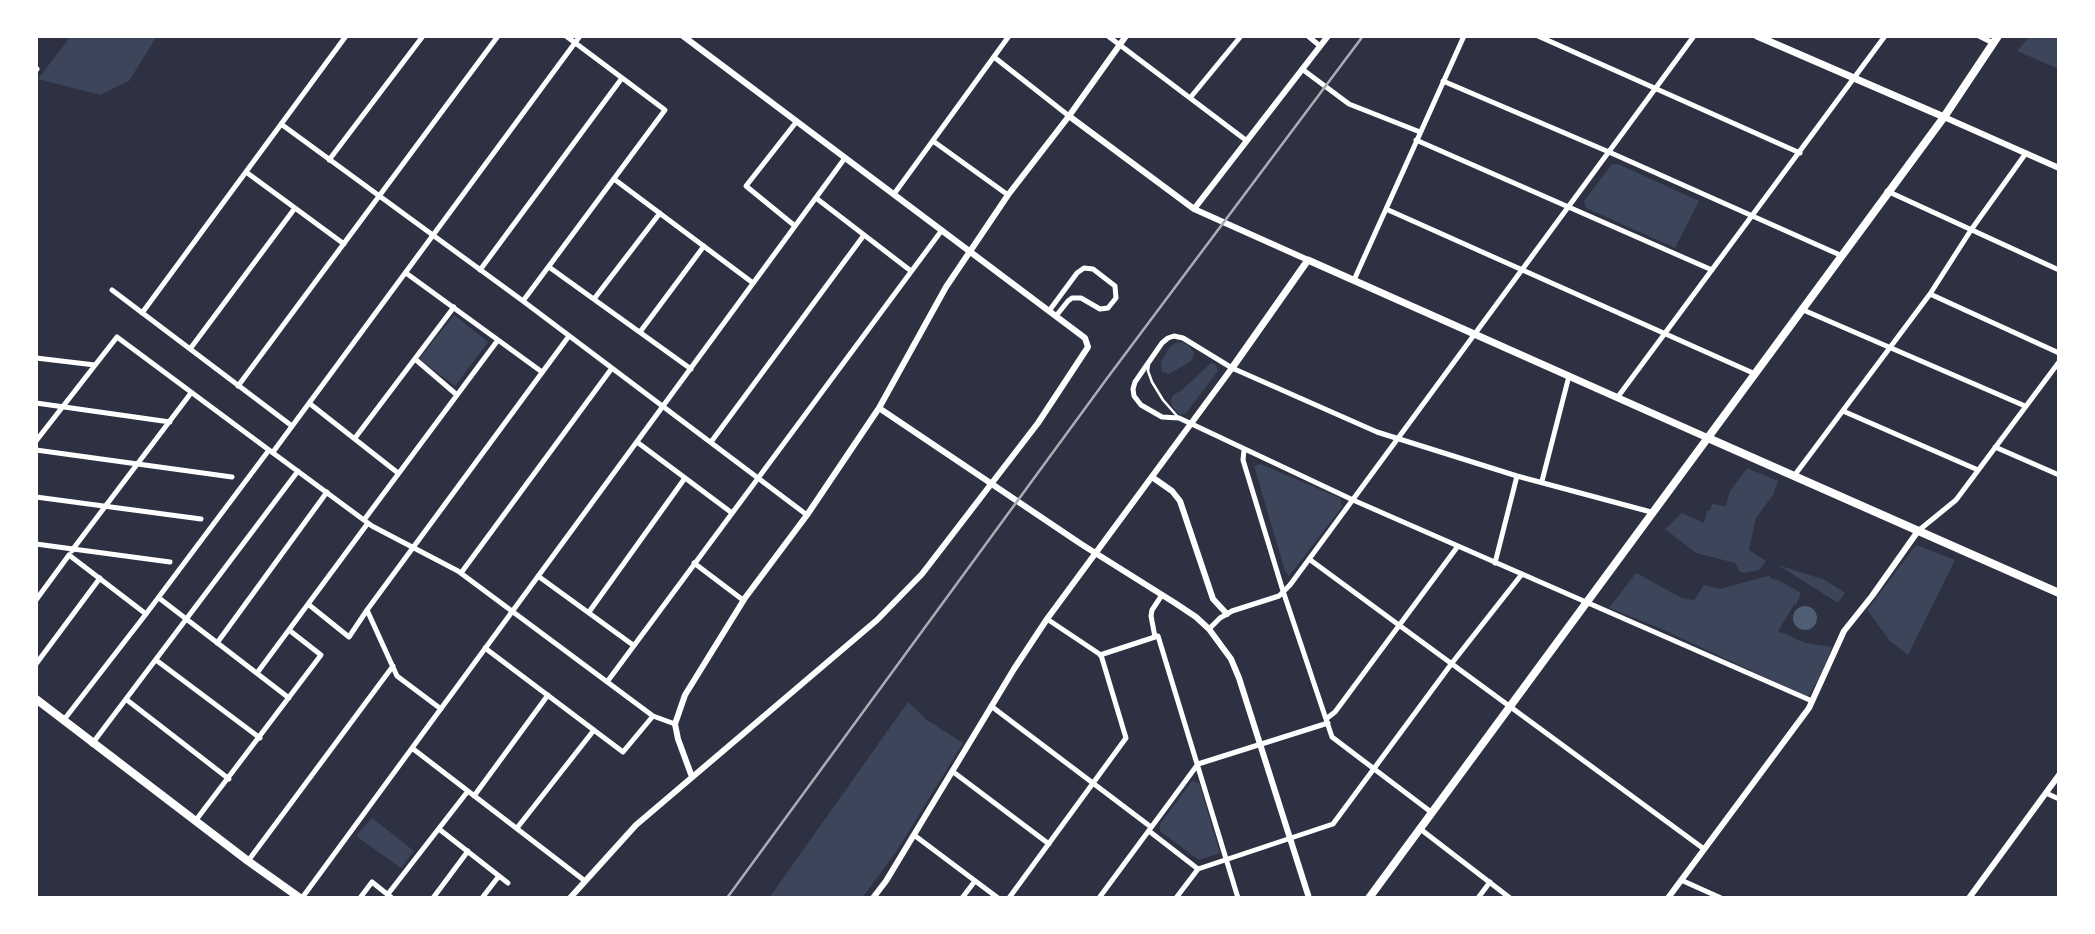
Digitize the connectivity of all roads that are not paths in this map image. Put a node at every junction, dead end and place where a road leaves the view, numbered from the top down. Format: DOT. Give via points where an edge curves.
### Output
graph roads {
  1 [pos="346,36"];
  2 [pos="422,36"];
  3 [pos="498,36"];
  4 [pos="566,36"];
  5 [pos="580,36"];
  6 [pos="684,36"];
  7 [pos="1009,36"];
  8 [pos="1108,36"];
  9 [pos="1126,36"];
  10 [pos="1240,36"];
  11 [pos="1308,36"];
  12 [pos="1328,36"];
  13 [pos="1464,36"];
  14 [pos="1538,36"];
  15 [pos="1694,36"];
  16 [pos="1757,36"];
  17 [pos="1884,36"];
  18 [pos="1979,36"];
  19 [pos="1996,40"];
  20 [pos="575,43"];
  21 [pos="1120,45"];
  22 [pos="1320,46"];
  23 [pos="994,57"];
  24 [pos="1302,69"];
  25 [pos="622,78"];
  26 [pos="1854,79"];
  27 [pos="1443,81"];
  28 [pos="1655,90"];
  29 [pos="1190,98"];
  30 [pos="1069,116"];
  31 [pos="1944,116"];
  32 [pos="797,121"];
  33 [pos="281,124"];
  34 [pos="1420,132"];
  35 [pos="1416,140"];
  36 [pos="933,141"];
  37 [pos="1246,141"];
  38 [pos="1609,152"];
  39 [pos="1800,153"];
  40 [pos="2026,153"];
  41 [pos="845,158"];
  42 [pos="329,160"];
  43 [pos="2059,168"];
  44 [pos="246,172"];
  45 [pos="614,179"];
  46 [pos="1887,192"];
  47 [pos="894,194"];
  48 [pos="1008,195"];
  49 [pos="379,196"];
  50 [pos="816,198"];
  51 [pos="1570,206"];
  52 [pos="295,208"];
  53 [pos="1386,208"];
  54 [pos="1194,209"];
  55 [pos="660,213"];
  56 [pos="1753,215"];
  57 [pos="795,226"];
  58 [pos="942,230"];
  59 [pos="1971,230"];
  60 [pos="864,235"];
  61 [pos="432,236"];
  62 [pos="344,244"];
  63 [pos="704,246"];
  64 [pos="970,251"];
  65 [pos="1840,256"];
  66 [pos="1308,260"];
  67 [pos="549,267"];
  68 [pos="1523,269"];
  69 [pos="480,270"];
  70 [pos="1712,270"];
  71 [pos="2059,270"];
  72 [pos="911,271"];
  73 [pos="406,272"];
  74 [pos="1354,280"];
  75 [pos="753,283"];
  76 [pos="112,290"];
  77 [pos="1930,294"];
  78 [pos="594,299"];
  79 [pos="523,301"];
  80 [pos="454,307"];
  81 [pos="1801,309"];
  82 [pos="1049,311"];
  83 [pos="142,313"];
  84 [pos="1056,316"];
  85 [pos="640,332"];
  86 [pos="1665,333"];
  87 [pos="1475,334"];
  88 [pos="569,336"];
  89 [pos="498,340"];
  90 [pos="1890,347"];
  91 [pos="190,349"];
  92 [pos="2059,353"];
  93 [pos="36,358"];
  94 [pos="415,359"];
  95 [pos="1149,362"];
  96 [pos="2059,362"];
  97 [pos="95,365"];
  98 [pos="612,368"];
  99 [pos="1232,368"];
  100 [pos="691,369"];
  101 [pos="542,372"];
  102 [pos="1753,372"];
  103 [pos="1569,376"];
  104 [pos="238,386"];
  105 [pos="192,393"];
  106 [pos="457,395"];
  107 [pos="1617,398"];
  108 [pos="36,403"];
  109 [pos="309,403"];
  110 [pos="663,406"];
  111 [pos="2025,406"];
  112 [pos="63,407"];
  113 [pos="879,408"];
  114 [pos="1843,411"];
  115 [pos="1179,418"];
  116 [pos="170,422"];
  117 [pos="1190,425"];
  118 [pos="292,426"];
  119 [pos="355,438"];
  120 [pos="1399,438"];
  121 [pos="1708,438"];
  122 [pos="36,441"];
  123 [pos="637,442"];
  124 [pos="711,442"];
  125 [pos="1995,447"];
  126 [pos="36,450"];
  127 [pos="1244,450"];
  128 [pos="271,451"];
  129 [pos="138,464"];
  130 [pos="1978,470"];
  131 [pos="298,471"];
  132 [pos="398,473"];
  133 [pos="2059,475"];
  134 [pos="1517,476"];
  135 [pos="1794,476"];
  136 [pos="232,477"];
  137 [pos="1152,477"];
  138 [pos="685,478"];
  139 [pos="758,478"];
  140 [pos="1542,481"];
  141 [pos="991,484"];
  142 [pos="327,492"];
  143 [pos="36,497"];
  144 [pos="1353,500"];
  145 [pos="106,506"];
  146 [pos="1651,512"];
  147 [pos="732,513"];
  148 [pos="807,515"];
  149 [pos="201,519"];
  150 [pos="366,521"];
  151 [pos="1918,531"];
  152 [pos="36,544"];
  153 [pos="1458,546"];
  154 [pos="413,547"];
  155 [pos="73,549"];
  156 [pos="1095,553"];
  157 [pos="69,555"];
  158 [pos="1309,560"];
  159 [pos="170,562"];
  160 [pos="1495,562"];
  161 [pos="694,563"];
  162 [pos="461,573"];
  163 [pos="1522,574"];
  164 [pos="538,576"];
  165 [pos="100,578"];
  166 [pos="39,591"];
  167 [pos="1283,591"];
  168 [pos="2059,593"];
  169 [pos="1162,595"];
  170 [pos="158,598"];
  171 [pos="36,600"];
  172 [pos="744,600"];
  173 [pos="1585,602"];
  174 [pos="308,604"];
  175 [pos="367,610"];
  176 [pos="512,612"];
  177 [pos="590,612"];
  178 [pos="146,614"];
  179 [pos="1227,614"];
  180 [pos="1047,619"];
  181 [pos="186,620"];
  182 [pos="1399,625"];
  183 [pos="1209,629"];
  184 [pos="289,630"];
  185 [pos="1155,637"];
  186 [pos="217,643"];
  187 [pos="633,645"];
  188 [pos="485,648"];
  189 [pos="1100,655"];
  190 [pos="156,660"];
  191 [pos="1452,663"];
  192 [pos="36,664"];
  193 [pos="393,666"];
  194 [pos="257,673"];
  195 [pos="606,682"];
  196 [pos="548,695"];
  197 [pos="289,698"];
  198 [pos="36,699"];
  199 [pos="126,700"];
  200 [pos="1812,701"];
  201 [pos="1510,705"];
  202 [pos="991,706"];
  203 [pos="441,709"];
  204 [pos="653,716"];
  205 [pos="63,721"];
  206 [pos="1327,721"];
  207 [pos="675,724"];
  208 [pos="594,730"];
  209 [pos="260,738"];
  210 [pos="1259,743"];
  211 [pos="92,744"];
  212 [pos="412,748"];
  213 [pos="1198,764"];
  214 [pos="1373,768"];
  215 [pos="952,771"];
  216 [pos="2059,775"];
  217 [pos="692,777"];
  218 [pos="229,779"];
  219 [pos="1093,783"];
  220 [pos="468,791"];
  221 [pos="2046,793"];
  222 [pos="474,796"];
  223 [pos="2059,799"];
  224 [pos="1431,812"];
  225 [pos="196,820"];
  226 [pos="517,828"];
  227 [pos="1419,828"];
  228 [pos="439,829"];
  229 [pos="1150,829"];
  230 [pos="914,835"];
  231 [pos="1290,838"];
  232 [pos="1048,844"];
  233 [pos="1704,849"];
  234 [pos="468,852"];
  235 [pos="1227,859"];
  236 [pos="248,861"];
  237 [pos="1198,868"];
  238 [pos="499,876"];
  239 [pos="1681,880"];
  240 [pos="585,881"];
  241 [pos="975,881"];
  242 [pos="508,882"];
  243 [pos="1490,882"];
  244 [pos="390,896"];
  245 [pos="301,898"];
  246 [pos="360,898"];
  247 [pos="433,898"];
  248 [pos="482,898"];
  249 [pos="570,898"];
  250 [pos="873,898"];
  251 [pos="962,898"];
  252 [pos="998,898"];
  253 [pos="1009,898"];
  254 [pos="1099,898"];
  255 [pos="1176,898"];
  256 [pos="1238,898"];
  257 [pos="1309,898"];
  258 [pos="1369,898"];
  259 [pos="1478,898"];
  260 [pos="1510,898"];
  261 [pos="1668,898"];
  262 [pos="1721,898"];
  263 [pos="1969,898"];
  1 -- 33 [label="street"];
  2 -- 42 [label="street"];
  3 -- 49 [label="street"];
  4 -- 20 [label="street"];
  5 -- 20 [label="street"];
  6 -- 32 [label="street"];
  7 -- 23 [label="street"];
  8 -- 21 [label="street"];
  9 -- 21 [label="street"];
  10 -- 29 [label="street"];
  11 -- 22 [label="street"];
  12 -- 22 [label="street"];
  13 -- 27 [label="street"];
  14 -- 28 [label="street"];
  15 -- 28 [label="street"];
  16 -- 26 [label="main road"];
  17 -- 26 [label="street"];
  18 -- 19 [label="street"];
  19 -- 31 [label="main road"];
  20 -- 25 [label="street"];
  20 -- 61 [label="street"];
  21 -- 29 [label="street"];
  21 -- 30 [label="street"];
  22 -- 24 [label="street"];
  23 -- 30 [label="street"];
  23 -- 36 [label="street"];
  24 -- 34 [label="street" via="1349,104"];
  24 -- 37 [label="street"];
  25 -- 45 [label="street" via="665,110"];
  25 -- 69 [label="street"];
  26 -- 31 [label="main road"];
  26 -- 39 [label="street"];
  27 -- 34 [label="street"];
  27 -- 38 [label="street"];
  28 -- 38 [label="street"];
  28 -- 39 [label="street"];
  29 -- 37 [label="street"];
  30 -- 48 [label="street"];
  30 -- 54 [label="street"];
  31 -- 40 [label="street"];
  31 -- 46 [label="main road"];
  32 -- 41 [label="street"];
  32 -- 57 [label="street" via="746,186"];
  33 -- 42 [label="street"];
  33 -- 44 [label="street"];
  34 -- 35 [label="street"];
  35 -- 51 [label="street"];
  35 -- 53 [label="street"];
  36 -- 47 [label="street"];
  36 -- 48 [label="street"];
  37 -- 54 [label="street"];
  38 -- 51 [label="street"];
  38 -- 56 [label="street"];
  39 -- 56 [label="street"];
  40 -- 43 [label="street"];
  40 -- 59 [label="street"];
  41 -- 47 [label="street"];
  41 -- 50 [label="street"];
  42 -- 49 [label="street"];
  44 -- 52 [label="street"];
  44 -- 83 [label="street"];
  45 -- 55 [label="street"];
  45 -- 67 [label="street"];
  46 -- 59 [label="street"];
  46 -- 65 [label="main road"];
  47 -- 58 [label="street"];
  48 -- 64 [label="street"];
  49 -- 61 [label="street"];
  49 -- 62 [label="street"];
  50 -- 57 [label="street"];
  50 -- 60 [label="street"];
  51 -- 68 [label="street"];
  51 -- 70 [label="street"];
  52 -- 62 [label="street"];
  52 -- 91 [label="street"];
  53 -- 68 [label="street"];
  53 -- 74 [label="street"];
  54 -- 66 [label="street"];
  55 -- 63 [label="street"];
  55 -- 78 [label="street"];
  56 -- 65 [label="street"];
  56 -- 70 [label="street"];
  57 -- 75 [label="street"];
  58 -- 64 [label="street"];
  58 -- 72 [label="street"];
  59 -- 71 [label="street"];
  59 -- 77 [label="street"];
  60 -- 72 [label="street"];
  60 -- 124 [label="street"];
  61 -- 69 [label="street"];
  61 -- 73 [label="street"];
  62 -- 104 [label="street"];
  63 -- 75 [label="street"];
  63 -- 85 [label="street"];
  64 -- 82 [label="street"];
  64 -- 113 [label="street" via="946,287"];
  65 -- 81 [label="main road"];
  66 -- 74 [label="main road"];
  66 -- 99 [label="main road"];
  67 -- 78 [label="street"];
  67 -- 79 [label="street"];
  68 -- 86 [label="street"];
  68 -- 87 [label="street"];
  69 -- 79 [label="street"];
  70 -- 86 [label="street"];
  72 -- 139 [label="street"];
  73 -- 80 [label="street"];
  73 -- 109 [label="street"];
  74 -- 87 [label="main road"];
  75 -- 100 [label="street"];
  76 -- 83 [label="street"];
  77 -- 90 [label="street"];
  77 -- 92 [label="street"];
  78 -- 85 [label="street"];
  79 -- 88 [label="street"];
  80 -- 89 [label="street"];
  80 -- 94 [label="street"];
  81 -- 90 [label="street"];
  81 -- 102 [label="main road"];
  82 -- 84 [label="street"];
  82 -- 84 [label="street" via="1084,268 1093,269 1115,286 1116,298 1108,308 1100,309 1081,298 1072,298"];
  83 -- 91 [label="street"];
  84 -- 141 [label="street" via="1087,341 1088,347 1038,423"];
  85 -- 100 [label="street"];
  86 -- 102 [label="street"];
  86 -- 107 [label="street"];
  87 -- 103 [label="main road"];
  87 -- 120 [label="street"];
  88 -- 98 [label="street"];
  88 -- 101 [label="street"];
  89 -- 101 [label="street"];
  89 -- 106 [label="street"];
  90 -- 111 [label="street"];
  90 -- 114 [label="street"];
  91 -- 104 [label="street"];
  93 -- 97 [label="street"];
  94 -- 106 [label="street"];
  94 -- 119 [label="street"];
  95 -- 99 [label="street" via="1162,343 1174,336 1183,338"];
  95 -- 115 [label="lane" via="1152,382"];
  95 -- 115 [label="street" via="1135,382 1134,396 1151,411"];
  96 -- 111 [label="street"];
  97 -- 105 [label="street" via="117,337"];
  97 -- 112 [label="street"];
  98 -- 110 [label="street"];
  98 -- 162 [label="street"];
  99 -- 117 [label="street"];
  99 -- 120 [label="street" via="1377,432"];
  100 -- 110 [label="street"];
  101 -- 154 [label="street"];
  102 -- 121 [label="main road"];
  103 -- 107 [label="main road"];
  103 -- 140 [label="street"];
  104 -- 118 [label="street"];
  105 -- 116 [label="street"];
  105 -- 128 [label="street"];
  106 -- 132 [label="street"];
  107 -- 121 [label="main road"];
  108 -- 112 [label="street"];
  109 -- 118 [label="street"];
  109 -- 119 [label="street"];
  110 -- 123 [label="street"];
  110 -- 124 [label="street"];
  111 -- 125 [label="street"];
  112 -- 116 [label="street"];
  112 -- 122 [label="street"];
  113 -- 141 [label="street"];
  113 -- 148 [label="street"];
  114 -- 130 [label="street"];
  114 -- 135 [label="street"];
  115 -- 117 [label="street"];
  116 -- 129 [label="street"];
  117 -- 127 [label="street"];
  117 -- 137 [label="street"];
  118 -- 128 [label="street"];
  119 -- 132 [label="street"];
  120 -- 134 [label="street"];
  120 -- 144 [label="street"];
  121 -- 135 [label="main road"];
  121 -- 146 [label="main road"];
  123 -- 138 [label="street"];
  123 -- 164 [label="street"];
  124 -- 139 [label="street"];
  125 -- 130 [label="street"];
  125 -- 133 [label="street"];
  126 -- 129 [label="street"];
  127 -- 144 [label="street"];
  127 -- 167 [label="street" via="1243,460"];
  128 -- 131 [label="street"];
  128 -- 170 [label="street"];
  129 -- 136 [label="street"];
  129 -- 145 [label="street"];
  130 -- 151 [label="street" via="1956,500"];
  131 -- 142 [label="street"];
  131 -- 181 [label="street"];
  132 -- 150 [label="street"];
  134 -- 140 [label="street"];
  134 -- 160 [label="street"];
  135 -- 151 [label="main road"];
  137 -- 156 [label="street"];
  137 -- 179 [label="street" via="1172,490 1180,501 1213,598"];
  138 -- 147 [label="street"];
  138 -- 177 [label="street"];
  139 -- 147 [label="street"];
  139 -- 148 [label="street"];
  140 -- 146 [label="street"];
  141 -- 156 [label="street"];
  141 -- 217 [label="street" via="922,574 877,620"];
  142 -- 150 [label="street"];
  142 -- 186 [label="street"];
  143 -- 145 [label="street"];
  144 -- 153 [label="street"];
  144 -- 158 [label="street"];
  145 -- 149 [label="street"];
  145 -- 155 [label="street"];
  146 -- 173 [label="main road"];
  147 -- 161 [label="street"];
  148 -- 172 [label="street"];
  150 -- 154 [label="street"];
  150 -- 174 [label="street"];
  151 -- 168 [label="main road"];
  151 -- 200 [label="street" via="1844,631"];
  152 -- 155 [label="street"];
  153 -- 160 [label="street"];
  153 -- 182 [label="street"];
  154 -- 162 [label="street"];
  154 -- 175 [label="street"];
  155 -- 157 [label="street"];
  155 -- 159 [label="street"];
  156 -- 169 [label="street"];
  156 -- 180 [label="street"];
  157 -- 165 [label="street"];
  157 -- 166 [label="street"];
  158 -- 167 [label="street"];
  158 -- 182 [label="street"];
  160 -- 163 [label="street"];
  161 -- 172 [label="street"];
  161 -- 187 [label="street"];
  162 -- 176 [label="street"];
  163 -- 173 [label="street"];
  163 -- 191 [label="street"];
  164 -- 176 [label="street"];
  164 -- 177 [label="street"];
  165 -- 178 [label="street"];
  165 -- 192 [label="street"];
  166 -- 171 [label="street"];
  167 -- 179 [label="street" via="1278,596"];
  167 -- 206 [label="street"];
  169 -- 183 [label="street"];
  169 -- 185 [label="street" via="1151,616"];
  170 -- 178 [label="street"];
  170 -- 181 [label="street"];
  172 -- 207 [label="street" via="684,695"];
  173 -- 200 [label="street"];
  173 -- 201 [label="main road"];
  174 -- 175 [label="street" via="349,636"];
  174 -- 184 [label="street"];
  175 -- 193 [label="street"];
  176 -- 188 [label="street"];
  176 -- 195 [label="street"];
  177 -- 187 [label="street"];
  178 -- 205 [label="street"];
  179 -- 183 [label="street"];
  180 -- 189 [label="street"];
  180 -- 202 [label="street"];
  181 -- 186 [label="street"];
  181 -- 190 [label="street"];
  182 -- 191 [label="street"];
  182 -- 206 [label="street"];
  183 -- 210 [label="street" via="1231,659"];
  184 -- 194 [label="street"];
  184 -- 197 [label="street" via="322,655"];
  185 -- 189 [label="street"];
  185 -- 213 [label="street" via="1158,636"];
  186 -- 194 [label="street"];
  187 -- 195 [label="street"];
  188 -- 196 [label="street"];
  188 -- 203 [label="street"];
  189 -- 219 [label="street" via="1126,738"];
  190 -- 199 [label="street"];
  190 -- 209 [label="street"];
  191 -- 201 [label="street"];
  191 -- 214 [label="street"];
  193 -- 203 [label="street" via="397,676"];
  193 -- 236 [label="street"];
  194 -- 197 [label="street"];
  195 -- 204 [label="street"];
  196 -- 208 [label="street"];
  196 -- 222 [label="street"];
  197 -- 209 [label="street"];
  198 -- 205 [label="main road"];
  199 -- 211 [label="street"];
  199 -- 218 [label="street"];
  200 -- 233 [label="street"];
  201 -- 224 [label="main road"];
  201 -- 233 [label="street"];
  202 -- 215 [label="street"];
  202 -- 219 [label="street"];
  203 -- 212 [label="street"];
  204 -- 207 [label="street"];
  204 -- 208 [label="street" via="623,752"];
  205 -- 211 [label="main road"];
  206 -- 210 [label="street"];
  206 -- 214 [label="street" via="1332,737"];
  207 -- 217 [label="street"];
  208 -- 226 [label="street"];
  209 -- 218 [label="street"];
  210 -- 213 [label="street"];
  210 -- 231 [label="street"];
  211 -- 225 [label="main road"];
  212 -- 220 [label="street"];
  212 -- 245 [label="street"];
  213 -- 229 [label="street"];
  213 -- 235 [label="street"];
  214 -- 224 [label="street"];
  214 -- 231 [label="street" via="1333,824"];
  215 -- 230 [label="street"];
  215 -- 232 [label="street"];
  216 -- 221 [label="street"];
  217 -- 240 [label="street" via="636,825"];
  218 -- 225 [label="street"];
  219 -- 229 [label="street"];
  219 -- 232 [label="street"];
  220 -- 222 [label="street"];
  220 -- 228 [label="street"];
  221 -- 223 [label="street"];
  221 -- 263 [label="street"];
  222 -- 226 [label="street"];
  224 -- 227 [label="main road"];
  225 -- 236 [label="main road"];
  226 -- 240 [label="street"];
  227 -- 243 [label="street"];
  227 -- 258 [label="main road"];
  228 -- 234 [label="street"];
  228 -- 244 [label="street"];
  229 -- 237 [label="street"];
  229 -- 254 [label="street"];
  230 -- 241 [label="street"];
  230 -- 250 [label="street"];
  231 -- 235 [label="street"];
  231 -- 257 [label="street"];
  232 -- 253 [label="street"];
  233 -- 239 [label="street"];
  234 -- 238 [label="street"];
  234 -- 247 [label="street"];
  235 -- 237 [label="street"];
  235 -- 256 [label="street"];
  236 -- 245 [label="main road"];
  237 -- 255 [label="street"];
  238 -- 242 [label="street"];
  238 -- 248 [label="street"];
  239 -- 261 [label="street"];
  239 -- 262 [label="street"];
  240 -- 249 [label="street"];
  241 -- 251 [label="street"];
  241 -- 252 [label="street"];
  243 -- 259 [label="street"];
  243 -- 260 [label="street"];
  244 -- 246 [label="street" via="372,882"];
}
